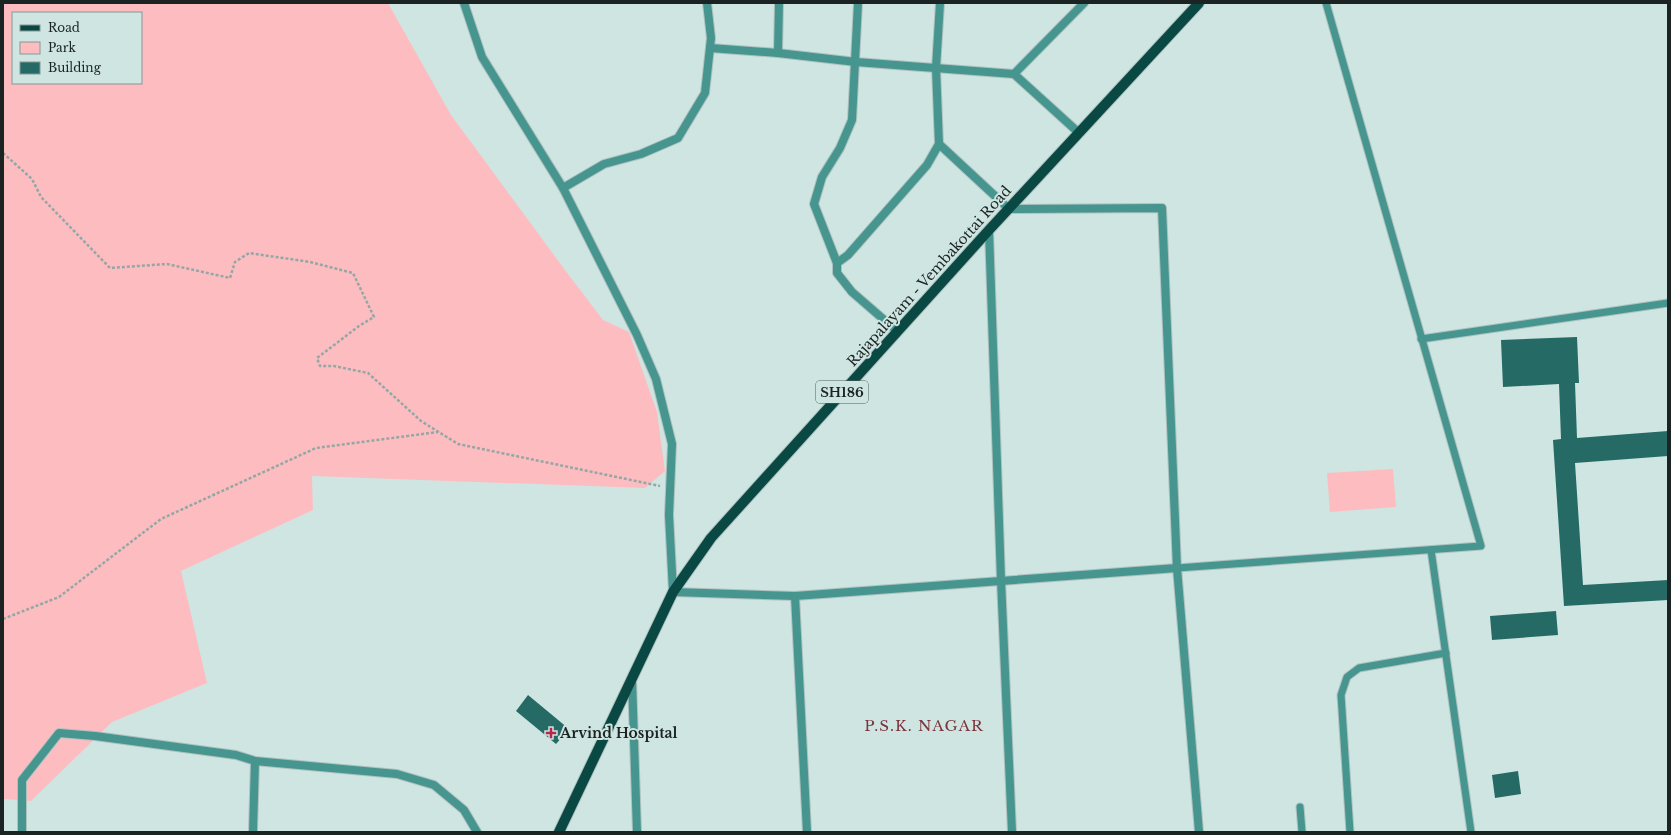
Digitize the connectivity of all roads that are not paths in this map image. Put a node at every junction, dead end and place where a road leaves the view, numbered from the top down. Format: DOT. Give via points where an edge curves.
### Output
graph roads {
  1 [pos="464,3"];
  2 [pos="708,3"];
  3 [pos="779,3"];
  4 [pos="858,3"];
  5 [pos="940,3"];
  6 [pos="1084,3"];
  7 [pos="1199,3"];
  8 [pos="1326,3"];
  9 [pos="710,48"];
  10 [pos="778,53"];
  11 [pos="856,62"];
  12 [pos="936,68"];
  13 [pos="1014,74"];
  14 [pos="1079,132"];
  15 [pos="939,144"];
  16 [pos="563,188"];
  17 [pos="1008,209"];
  18 [pos="989,230"];
  19 [pos="837,263"];
  20 [pos="1668,303"];
  21 [pos="897,331"];
  22 [pos="1421,339"];
  23 [pos="1431,550"];
  24 [pos="1177,568"];
  25 [pos="1001,580"];
  26 [pos="673,592"];
  27 [pos="795,596"];
  28 [pos="1446,653"];
  29 [pos="632,678"];
  30 [pos="255,761"];
  31 [pos="1300,807"];
  32 [pos="22,832"];
  33 [pos="253,832"];
  34 [pos="477,832"];
  35 [pos="559,832"];
  36 [pos="637,832"];
  37 [pos="807,832"];
  38 [pos="1012,832"];
  39 [pos="1199,832"];
  40 [pos="1302,832"];
  41 [pos="1350,832"];
  42 [pos="1471,832"];
  1 -- 16 [label="street" via="482,57"];
  2 -- 9 [label="street"];
  3 -- 10 [label="street"];
  4 -- 11 [label="street"];
  5 -- 12 [label="street"];
  6 -- 13 [label="street"];
  7 -- 14 [label="main road, Rajapalayam - Vembakottai Road / SH186"];
  8 -- 22 [label="lane"];
  9 -- 10 [label="street"];
  9 -- 16 [label="street" via="705,93 678,138 641,154 604,164"];
  10 -- 11 [label="street"];
  11 -- 12 [label="street"];
  11 -- 19 [label="street" via="852,120 840,148 822,177 814,204"];
  12 -- 13 [label="street"];
  12 -- 15 [label="street"];
  13 -- 14 [label="street"];
  14 -- 17 [label="main road, Rajapalayam - Vembakottai Road / SH186"];
  15 -- 17 [label="street"];
  15 -- 19 [label="street" via="921,171 848,255"];
  16 -- 26 [label="street" via="637,335 656,379 672,444 669,515"];
  17 -- 18 [label="main road, Rajapalayam - Vembakottai Road / SH186"];
  17 -- 24 [label="street" via="1162,208"];
  18 -- 21 [label="main road, Rajapalayam - Vembakottai Road / SH186"];
  18 -- 25 [label="street"];
  19 -- 21 [label="street" via="837,273 852,292"];
  20 -- 22 [label="lane"];
  21 -- 26 [label="main road, Rajapalayam - Vembakottai Road / SH186" via="711,538"];
  22 -- 23 [label="lane" via="1481,546"];
  23 -- 24 [label="lane"];
  23 -- 28 [label="lane"];
  24 -- 25 [label="street"];
  24 -- 39 [label="street"];
  25 -- 27 [label="street"];
  25 -- 38 [label="street"];
  26 -- 27 [label="street"];
  26 -- 29 [label="main road, Rajapalayam - Vembakottai Road / SH186"];
  27 -- 37 [label="street"];
  28 -- 41 [label="lane" via="1359,668 1347,677 1341,694"];
  28 -- 42 [label="lane"];
  29 -- 35 [label="main road, Rajapalayam - Vembakottai Road / SH186"];
  29 -- 36 [label="street"];
  30 -- 32 [label="street" via="236,755 59,732 22,780"];
  30 -- 33 [label="street"];
  30 -- 34 [label="street" via="397,774 434,785 464,810"];
  31 -- 40 [label="lane"];
}
